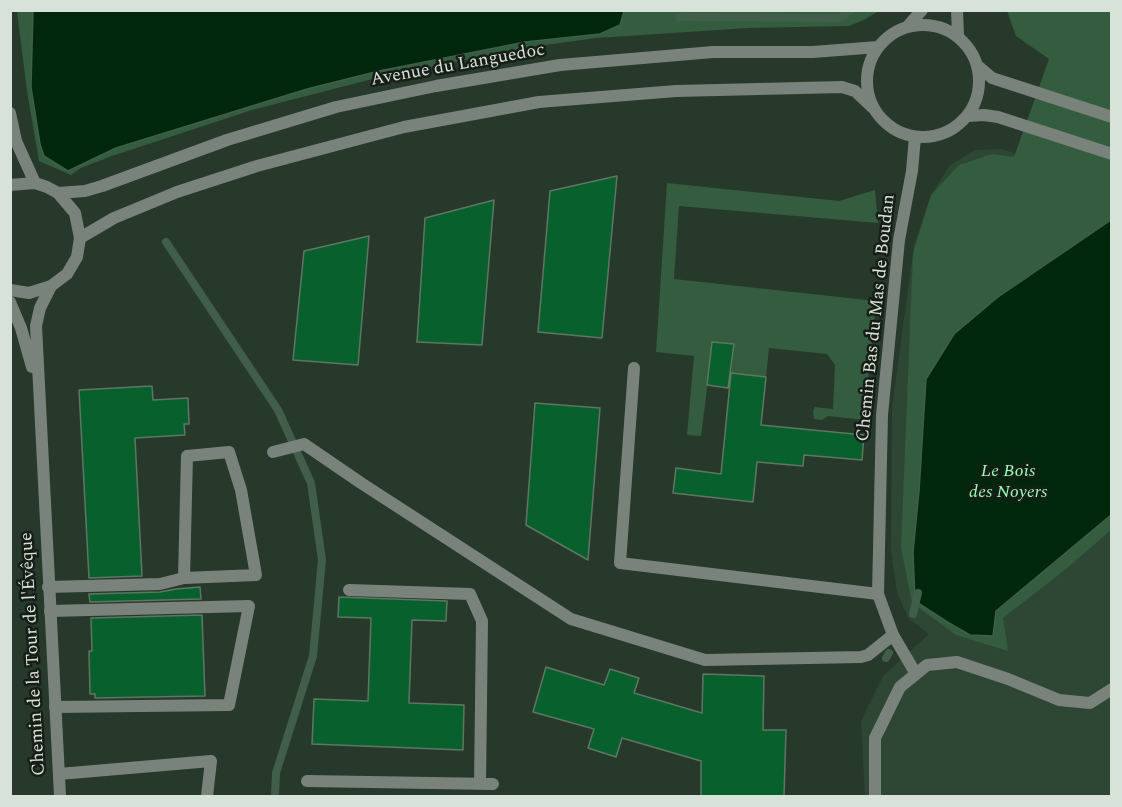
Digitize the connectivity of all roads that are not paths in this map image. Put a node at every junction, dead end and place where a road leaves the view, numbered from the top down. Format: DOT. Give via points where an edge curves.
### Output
graph roads {
  1 [pos="922,10"];
  2 [pos="957,10"];
  3 [pos="908,26"];
  4 [pos="958,36"];
  5 [pos="878,47"];
  6 [pos="978,66"];
  7 [pos="873,108"];
  8 [pos="10,113"];
  9 [pos="968,116"];
  10 [pos="1112,117"];
  11 [pos="915,137"];
  12 [pos="1112,154"];
  13 [pos="35,183"];
  14 [pos="10,185"];
  15 [pos="58,194"];
  16 [pos="80,238"];
  17 [pos="51,286"];
  18 [pos="10,290"];
  19 [pos="10,303"];
  20 [pos="633,368"];
  21 [pos="40,401"];
  22 [pos="273,452"];
  23 [pos="184,578"];
  24 [pos="48,587"];
  25 [pos="349,590"];
  26 [pos="879,594"];
  27 [pos="50,611"];
  28 [pos="893,635"];
  29 [pos="916,674"];
  30 [pos="1112,689"];
  31 [pos="55,707"];
  32 [pos="59,774"];
  33 [pos="307,781"];
  34 [pos="480,784"];
  35 [pos="493,784"];
  36 [pos="60,796"];
  37 [pos="207,796"];
  38 [pos="875,796"];
  1 -- 3 [label="street"];
  2 -- 4 [label="street"];
  3 -- 4 [label="street" via="927,24"];
  3 -- 5 [label="street"];
  4 -- 6 [label="street"];
  5 -- 7 [label="street" via="866,79"];
  5 -- 15 [label="street, Avenue du Languedoc" via="813,52 713,52 560,65 436,86 336,107 227,140 102,186"];
  6 -- 9 [label="street" via="980,84"];
  6 -- 10 [label="street" via="992,78"];
  7 -- 11 [label="street" via="892,128"];
  7 -- 16 [label="street" via="855,91 842,87 676,90 539,102 404,127 257,166 177,192 114,218"];
  8 -- 13 [label="street" via="16,141"];
  9 -- 11 [label="street" via="941,135"];
  9 -- 12 [label="street" via="998,117"];
  11 -- 26 [label="street, Chemin Bas du Mas de Boudan" via="882,415"];
  13 -- 14 [label="street"];
  13 -- 15 [label="street"];
  15 -- 16 [label="street" via="75,213"];
  16 -- 17 [label="street" via="72,266"];
  17 -- 18 [label="street" via="29,293"];
  17 -- 21 [label="street, Chemin de la Tour de l'Évêque" via="36,326"];
  19 -- 21 [label="street, Chemin de la Tour de l'Évêque" via="28,351"];
  20 -- 26 [label="street" via="620,563"];
  21 -- 24 [label="street, Chemin de la Tour de l'Évêque"];
  22 -- 28 [label="street" via="304,444 571,618 705,660 861,657"];
  23 -- 23 [label="street" via="256,575 241,490 229,452 187,456"];
  23 -- 24 [label="street" via="160,584"];
  24 -- 27 [label="street, Chemin de la Tour de l'Évêque"];
  25 -- 34 [label="street" via="470,594 482,621"];
  26 -- 28 [label="street, Chemin Bas du Mas de Boudan"];
  27 -- 31 [label="street, Chemin de la Tour de l'Évêque"];
  27 -- 31 [label="street" via="249,606 229,705"];
  28 -- 29 [label="street, Chemin Bas du Mas de Boudan"];
  29 -- 30 [label="street" via="927,665 957,662 1059,700 1090,703"];
  29 -- 38 [label="street" via="900,687 876,738"];
  31 -- 32 [label="street, Chemin de la Tour de l'Évêque"];
  32 -- 36 [label="street, Chemin de la Tour de l'Évêque"];
  32 -- 37 [label="street" via="211,761"];
  33 -- 34 [label="street"];
  34 -- 35 [label="street"];
}
